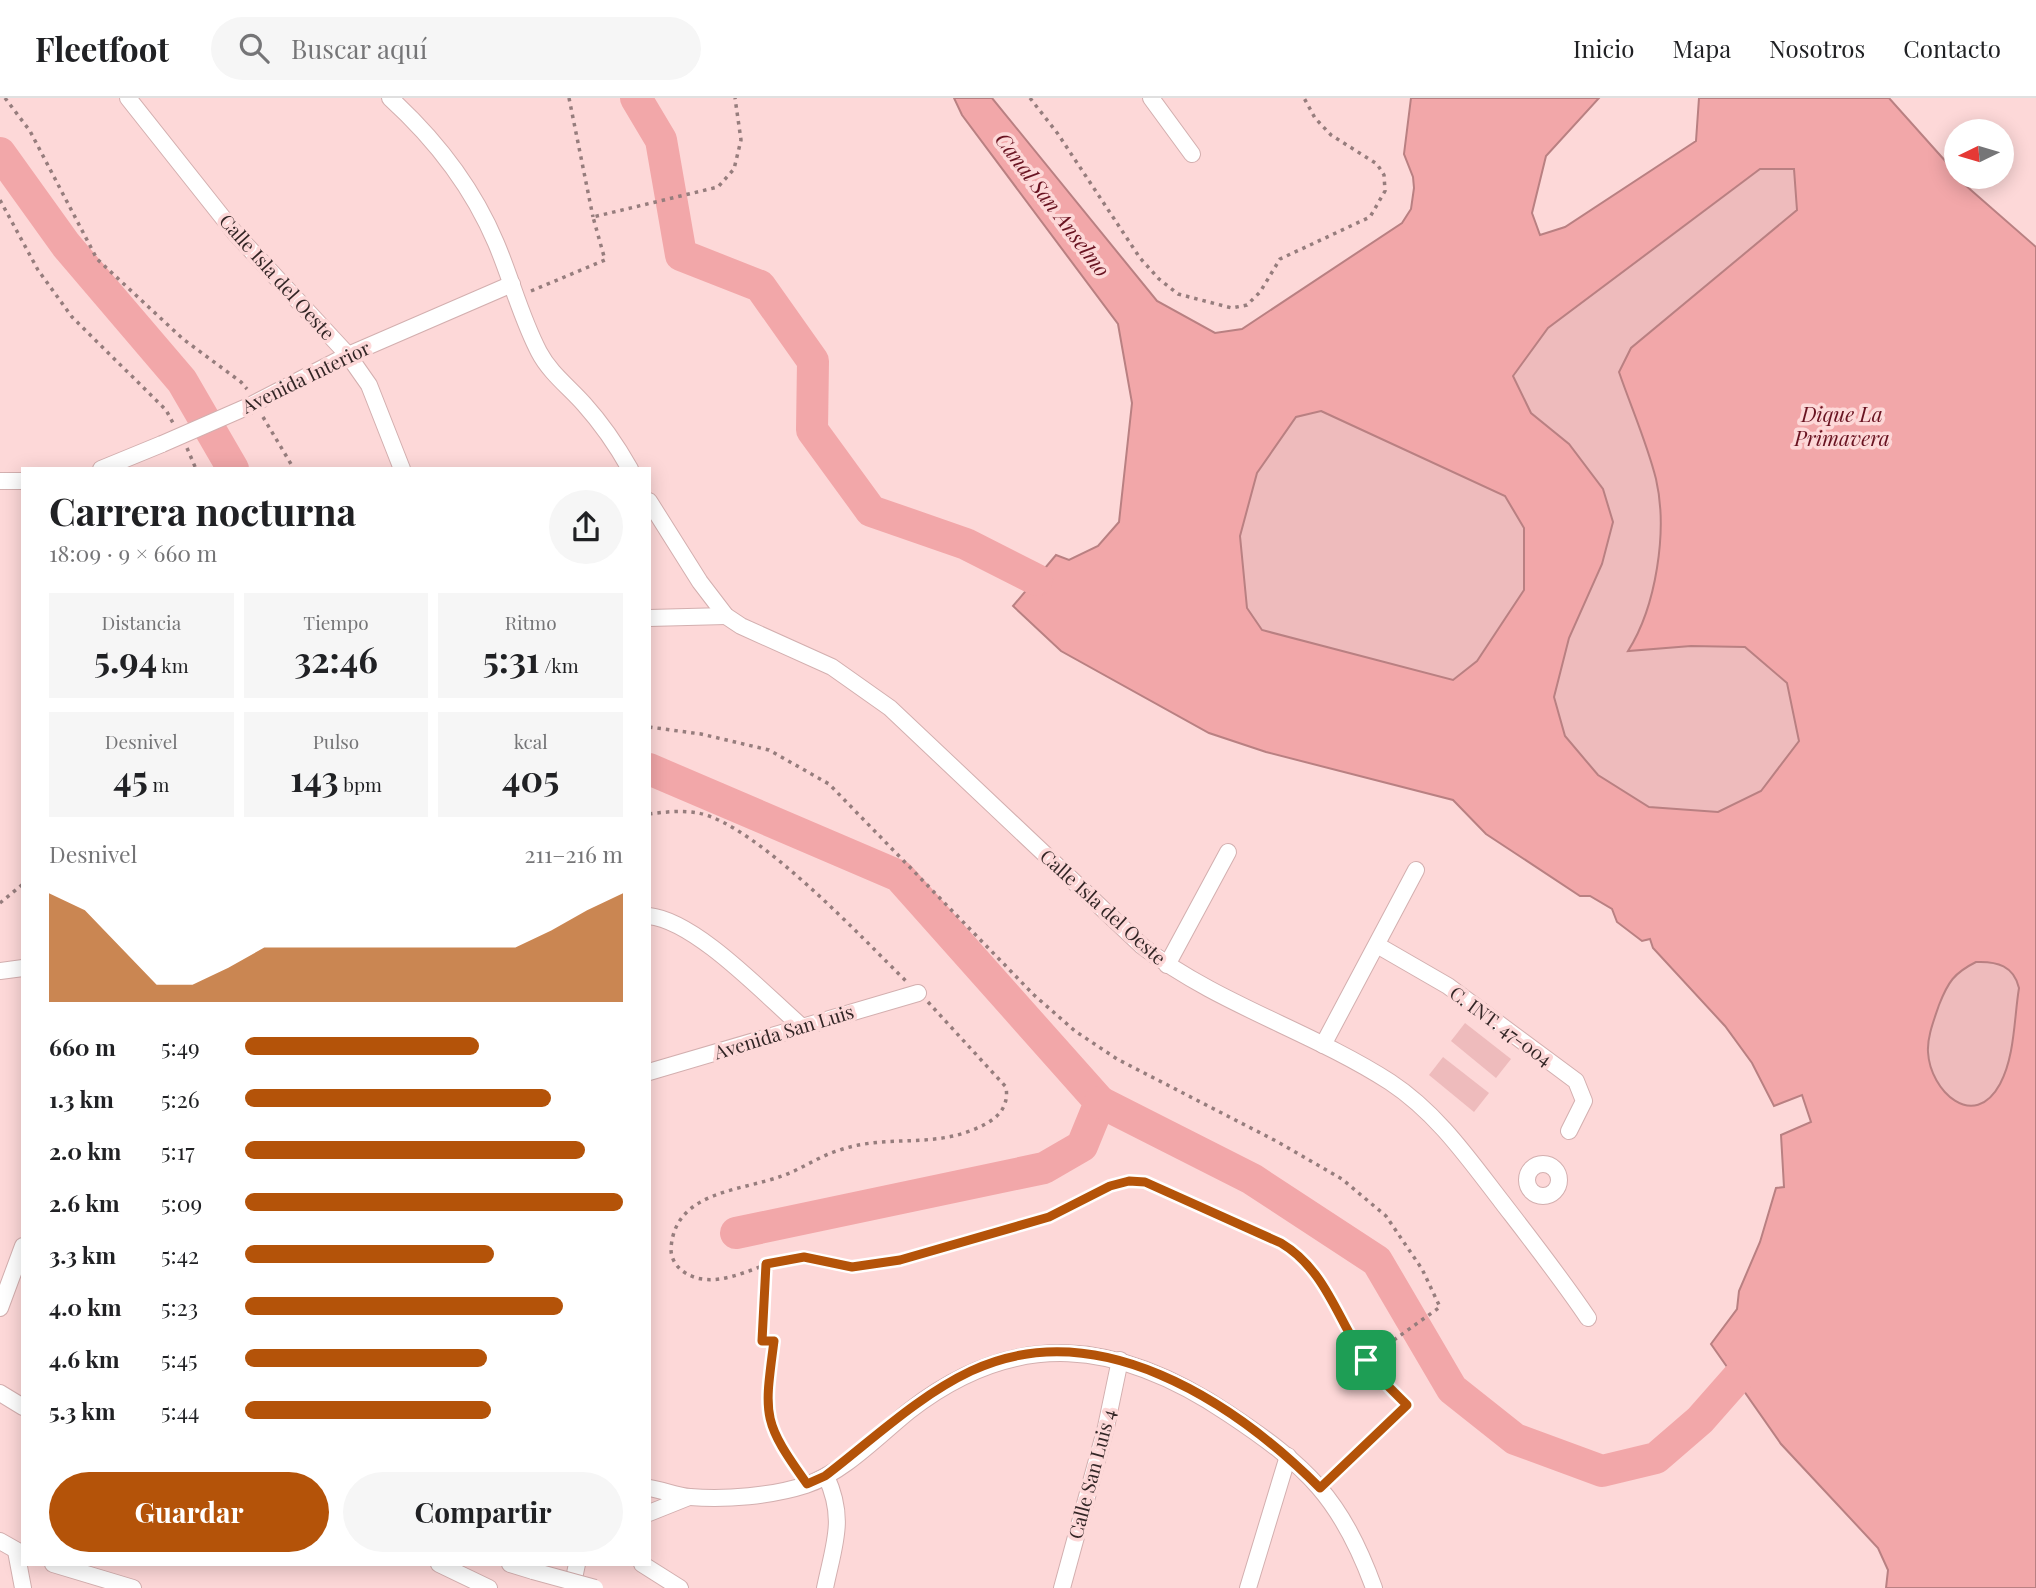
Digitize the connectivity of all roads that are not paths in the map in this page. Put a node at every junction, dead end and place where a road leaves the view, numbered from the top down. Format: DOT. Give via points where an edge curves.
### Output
graph roads {
  1 [pos="128,98"];
  2 [pos="390,98"];
  3 [pos="1151,98"];
  4 [pos="1192,154"];
  5 [pos="514,290"];
  6 [pos="348,355"];
  7 [pos="105,467"];
  8 [pos="401,467"];
  9 [pos="630,467"];
  10 [pos="0,481"];
  11 [pos="21,481"];
  12 [pos="651,504"];
  13 [pos="726,616"];
  14 [pos="651,618"];
  15 [pos="1228,852"];
  16 [pos="1416,870"];
  17 [pos="651,916"];
  18 [pos="1377,945"];
  19 [pos="1167,965"];
  20 [pos="21,968"];
  21 [pos="0,971"];
  22 [pos="918,993"];
  23 [pos="801,1026"];
  24 [pos="1323,1045"];
  25 [pos="651,1071"];
  26 [pos="1569,1131"];
  27 [pos="1530,1189"];
  28 [pos="1507,1208"];
  29 [pos="21,1253"];
  30 [pos="0,1308"];
  31 [pos="1588,1318"];
  32 [pos="1120,1360"];
  33 [pos="0,1393"];
  34 [pos="21,1406"];
  35 [pos="0,1407"];
  36 [pos="21,1412"];
  37 [pos="1288,1456"];
  38 [pos="825,1476"];
  39 [pos="651,1488"];
  40 [pos="689,1497"];
  41 [pos="651,1512"];
  42 [pos="0,1541"];
  43 [pos="19,1553"];
  44 [pos="60,1566"];
  45 [pos="443,1566"];
  46 [pos="517,1566"];
  47 [pos="577,1566"];
  48 [pos="645,1566"];
  49 [pos="23,1588"];
  50 [pos="133,1588"];
  51 [pos="489,1588"];
  52 [pos="572,1588"];
  53 [pos="595,1588"];
  54 [pos="680,1588"];
  55 [pos="825,1588"];
  56 [pos="1062,1588"];
  57 [pos="1248,1588"];
  58 [pos="1374,1588"];
  1 -- 6 [label="street, Calle Isla del Oeste" via="235,233"];
  2 -- 5 [label="street" via="447,158 495,241"];
  3 -- 4 [label="street"];
  5 -- 6 [label="street, Avenida Interior"];
  5 -- 9 [label="street" via="540,352 615,442"];
  6 -- 7 [label="street, Avenida Interior, bridge" via="253,404"];
  6 -- 8 [label="street, Calle Isla del Oeste" via="369,385"];
  10 -- 11 [label="street"];
  12 -- 13 [label="street, Calle Isla del Oeste"];
  13 -- 14 [label="street"];
  13 -- 19 [label="street, Calle Isla del Oeste" via="832,667 890,708 1125,931"];
  15 -- 19 [label="street"];
  16 -- 18 [label="street"];
  17 -- 23 [label="street" via="690,930"];
  18 -- 24 [label="street"];
  18 -- 26 [label="street, C. INT. 47-004" via="1448,986 1576,1081 1584,1101"];
  19 -- 24 [label="street, Calle Isla del Oeste"];
  20 -- 21 [label="street"];
  22 -- 23 [label="street, Avenida San Luis"];
  23 -- 25 [label="street, Avenida San Luis"];
  24 -- 28 [label="street, Calle Isla del Oeste" via="1420,1104"];
  27 -- 28 [label="street"];
  28 -- 31 [label="street, Calle Isla del Oeste"];
  29 -- 30 [label="street"];
  32 -- 37 [label="street" via="1170,1379 1213,1403"];
  32 -- 38 [label="street" via="1037,1352 999,1360 972,1371 913,1408"];
  32 -- 56 [label="street, Calle San Luis 4"];
  33 -- 34 [label="street"];
  35 -- 36 [label="street"];
  37 -- 57 [label="street"];
  37 -- 58 [label="street" via="1337,1508 1360,1549"];
  38 -- 40 [label="street" via="758,1493"];
  38 -- 55 [label="street" via="837,1500 838,1515"];
  39 -- 40 [label="street"];
  40 -- 41 [label="street"];
  42 -- 43 [label="street"];
  43 -- 49 [label="street"];
  44 -- 50 [label="street"];
  45 -- 51 [label="street"];
  46 -- 53 [label="street, bridge"];
  47 -- 52 [label="street"];
  48 -- 54 [label="street"];
}
